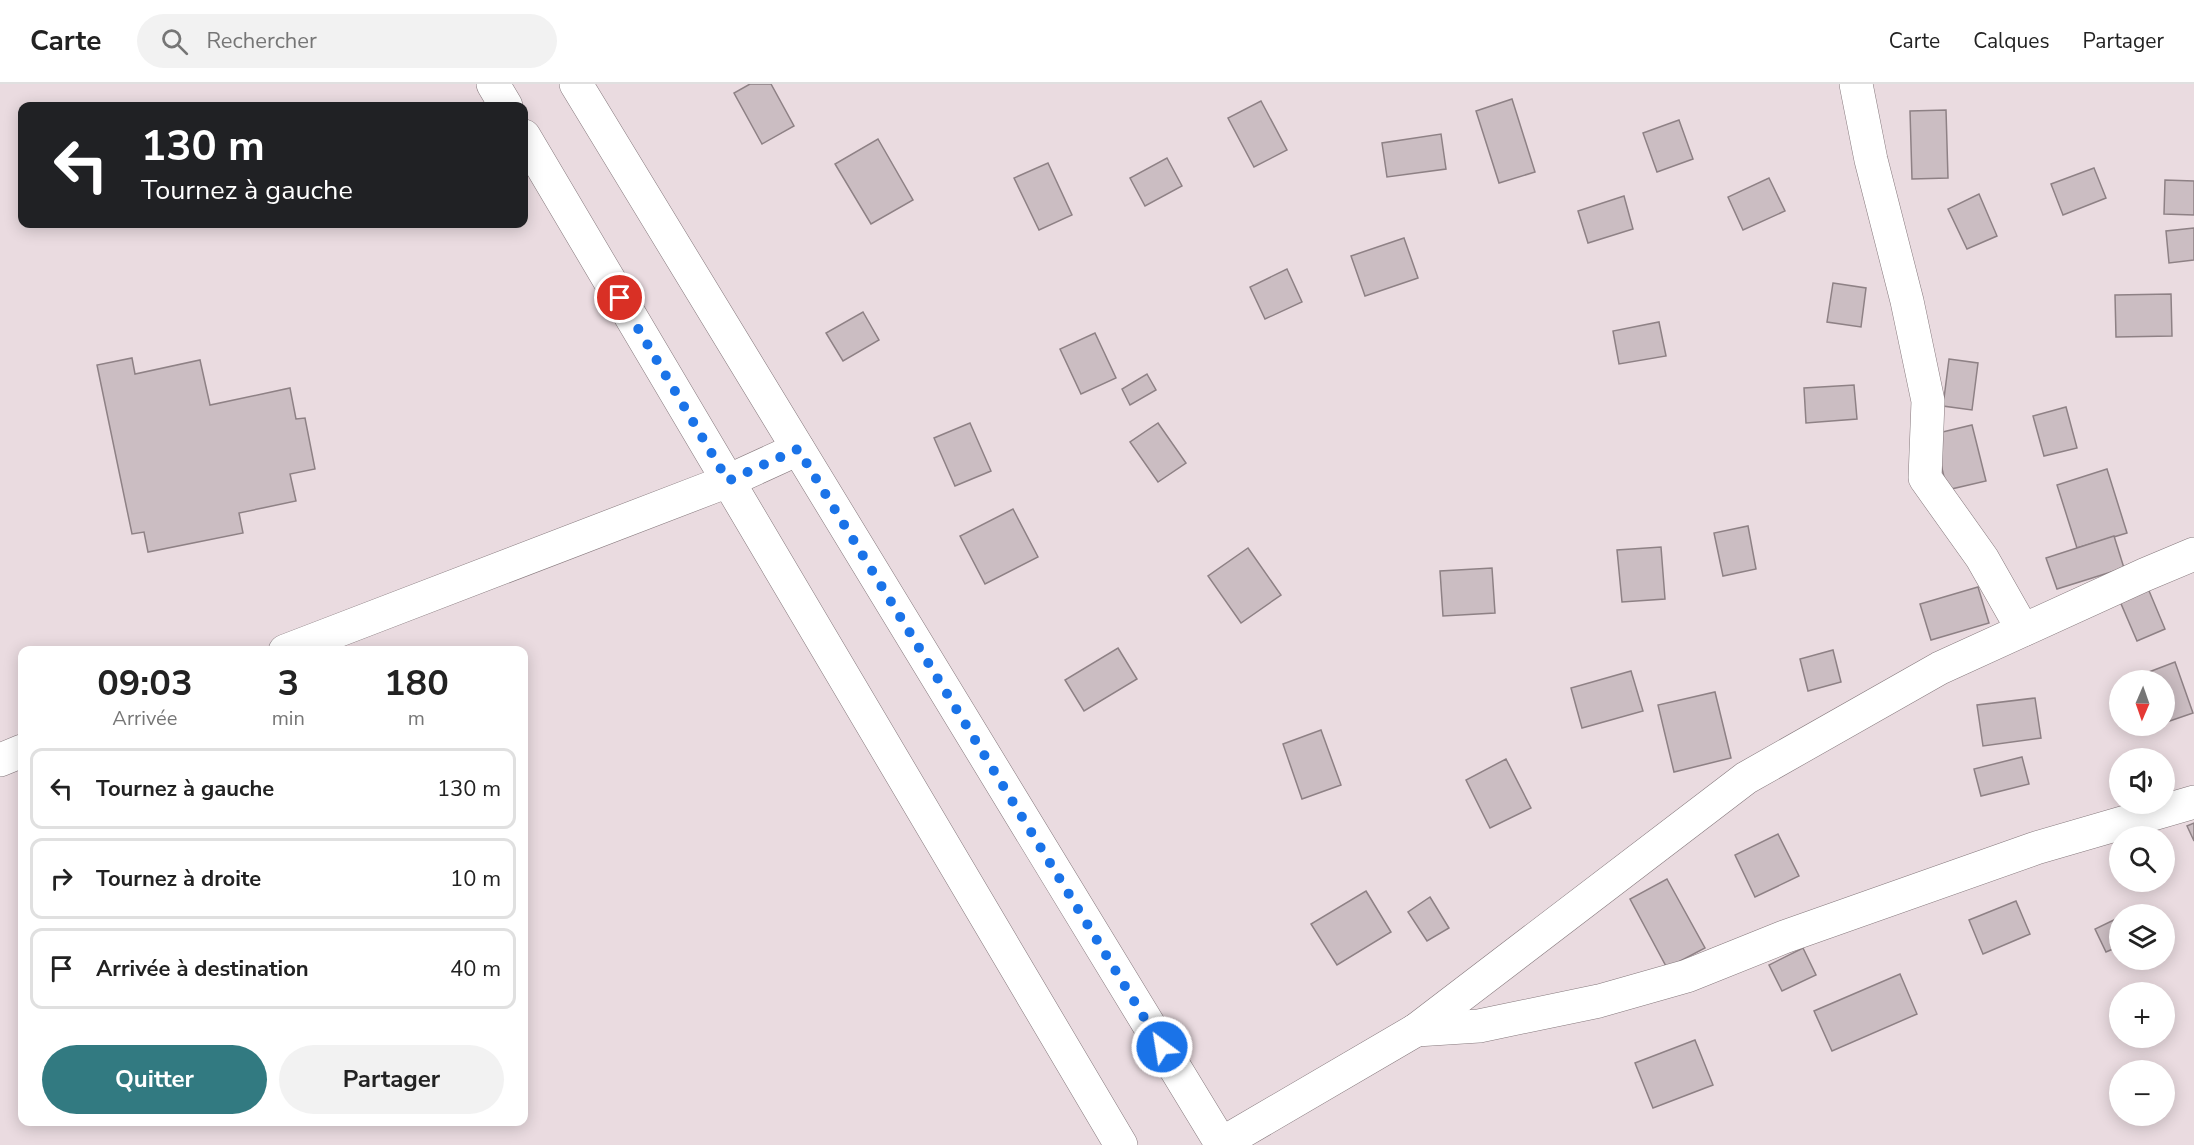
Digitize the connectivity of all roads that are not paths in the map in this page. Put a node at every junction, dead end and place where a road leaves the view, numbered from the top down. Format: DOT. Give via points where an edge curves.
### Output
graph roads {
  1 [pos="493,84"];
  2 [pos="576,84"];
  3 [pos="1856,84"];
  4 [pos="504,102"];
  5 [pos="528,143"];
  6 [pos="798,449"];
  7 [pos="728,481"];
  8 [pos="2194,554"];
  9 [pos="2023,630"];
  10 [pos="298,646"];
  11 [pos="18,753"];
  12 [pos="0,760"];
  13 [pos="2194,802"];
  14 [pos="1416,1030"];
  15 [pos="1121,1145"];
  16 [pos="1222,1145"];
  1 -- 4 [label="street"];
  2 -- 6 [label="street"];
  3 -- 9 [label="street" via="1928,401 1925,478 1982,558"];
  5 -- 7 [label="street"];
  6 -- 7 [label="street"];
  6 -- 16 [label="street"];
  7 -- 10 [label="street"];
  7 -- 15 [label="street"];
  8 -- 9 [label="street"];
  9 -- 14 [label="street" via="1940,668 1746,778"];
  11 -- 12 [label="street"];
  13 -- 14 [label="street" via="2036,848 1687,976 1599,1001 1479,1026"];
  14 -- 16 [label="street"];
}
